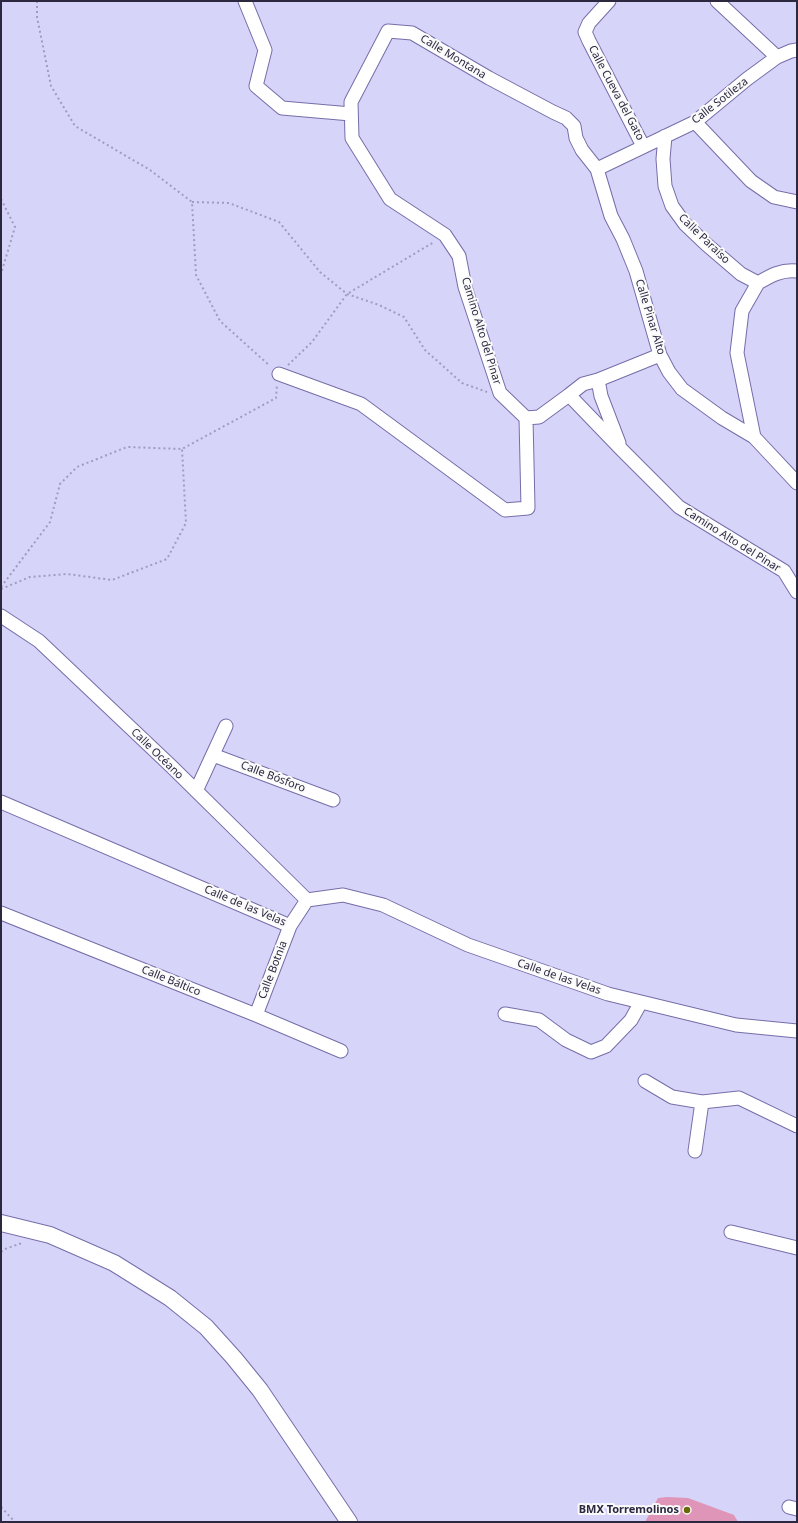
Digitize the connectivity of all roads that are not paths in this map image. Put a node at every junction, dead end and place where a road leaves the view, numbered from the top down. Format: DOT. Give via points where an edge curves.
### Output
graph roads {
  1 [pos="245,1"];
  2 [pos="609,1"];
  3 [pos="717,1"];
  4 [pos="797,50"];
  5 [pos="777,57"];
  6 [pos="351,114"];
  7 [pos="695,122"];
  8 [pos="666,136"];
  9 [pos="644,146"];
  10 [pos="597,169"];
  11 [pos="797,202"];
  12 [pos="797,271"];
  13 [pos="758,283"];
  14 [pos="660,355"];
  15 [pos="279,374"];
  16 [pos="598,380"];
  17 [pos="569,395"];
  18 [pos="526,418"];
  19 [pos="754,437"];
  20 [pos="622,450"];
  21 [pos="797,483"];
  22 [pos="797,592"];
  23 [pos="1,616"];
  24 [pos="226,726"];
  25 [pos="213,755"];
  26 [pos="196,792"];
  27 [pos="333,800"];
  28 [pos="1,802"];
  29 [pos="307,900"];
  30 [pos="1,913"];
  31 [pos="290,926"];
  32 [pos="641,1002"];
  33 [pos="505,1014"];
  34 [pos="256,1015"];
  35 [pos="797,1031"];
  36 [pos="341,1051"];
  37 [pos="645,1081"];
  38 [pos="702,1102"];
  39 [pos="797,1126"];
  40 [pos="695,1151"];
  41 [pos="1,1223"];
  42 [pos="731,1232"];
  43 [pos="797,1248"];
  44 [pos="349,1522"];
  1 -- 6 [label="street" via="265,50 256,86 282,108"];
  2 -- 9 [label="street, Calle Cueva del Gato" via="589,23 585,32"];
  3 -- 5 [label="street"];
  4 -- 5 [label="street, Calle Sotileza"];
  5 -- 7 [label="street, Calle Sotileza"];
  6 -- 10 [label="street, Calle Montana" via="351,102 388,31 412,33 489,78 566,118 574,126 582,150"];
  6 -- 18 [label="street, Camino Alto del Pinar" via="352,138 390,199 446,235 459,256 465,287 500,393"];
  7 -- 8 [label="street, Calle Sotileza"];
  7 -- 11 [label="street" via="751,181 774,197"];
  8 -- 9 [label="street, Calle Sotileza"];
  8 -- 13 [label="street, Calle Paraíso" via="663,159 665,186 672,206 685,224 706,244 741,274"];
  9 -- 10 [label="street, Calle Sotileza"];
  10 -- 14 [label="street, Calle Pinar Alto" via="611,216 636,271"];
  12 -- 13 [label="street" via="773,274"];
  13 -- 19 [label="street" via="742,311 737,353"];
  14 -- 16 [label="street"];
  14 -- 19 [label="street, Calle Pinar Alto" via="682,389"];
  15 -- 18 [label="street" via="361,404 505,510 528,508"];
  16 -- 17 [label="street" via="583,384"];
  16 -- 20 [label="street" via="601,396"];
  17 -- 18 [label="street" via="539,417"];
  17 -- 20 [label="street, Camino Alto del Pinar"];
  19 -- 21 [label="street, Calle Pinar Alto"];
  20 -- 22 [label="street, Camino Alto del Pinar" via="679,507 784,571"];
  23 -- 26 [label="street, Calle Océano" via="39,641"];
  24 -- 25 [label="street"];
  25 -- 26 [label="street"];
  25 -- 27 [label="street, Calle Bósforo"];
  26 -- 29 [label="street, Calle Océano"];
  28 -- 31 [label="street, Calle de las Velas"];
  29 -- 31 [label="street, Calle de las Velas"];
  29 -- 32 [label="street, Calle de las Velas" via="343,895 383,905 468,945 608,994"];
  30 -- 34 [label="street, Calle Báltico"];
  31 -- 34 [label="street, Calle Botnia"];
  32 -- 33 [label="street" via="631,1020 606,1046 591,1052 566,1040 539,1020"];
  32 -- 35 [label="street, Calle de las Velas" via="736,1025"];
  34 -- 36 [label="street, Calle Báltico"];
  37 -- 38 [label="street" via="672,1097"];
  38 -- 39 [label="street" via="739,1098"];
  38 -- 40 [label="street"];
  41 -- 44 [label="main road" via="50,1235 114,1263 170,1298 206,1327 260,1390"];
  42 -- 43 [label="street"];
}
